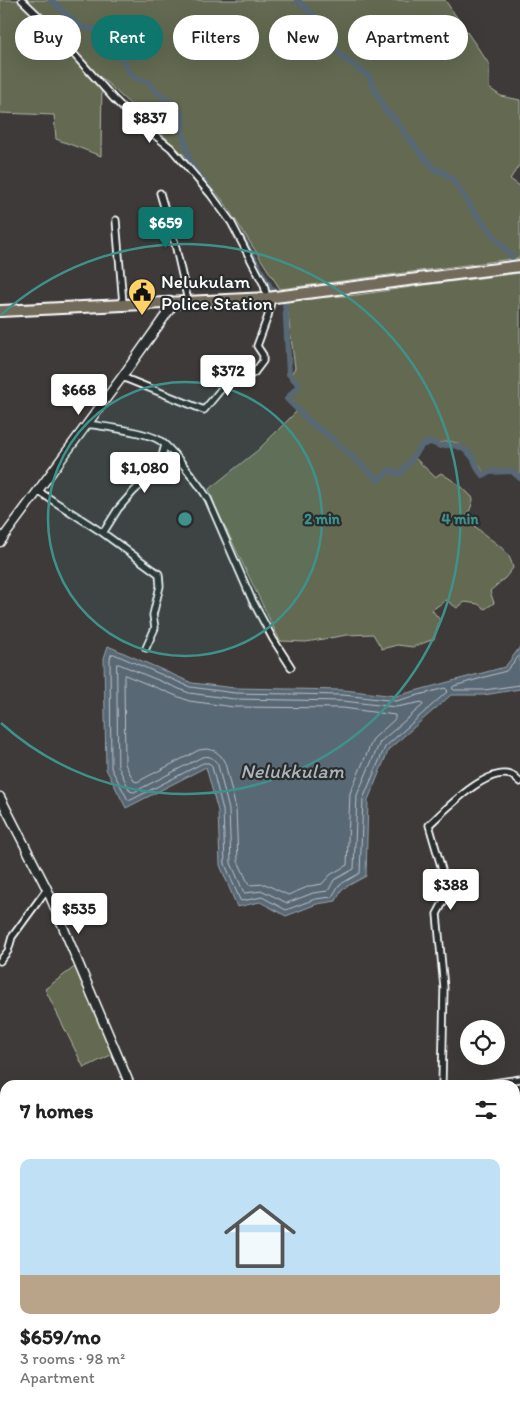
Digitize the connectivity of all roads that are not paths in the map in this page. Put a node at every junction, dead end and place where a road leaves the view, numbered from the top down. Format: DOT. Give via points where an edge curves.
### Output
graph roads {
  1 [pos="22,0"];
  2 [pos="160,193"];
  3 [pos="116,220"];
  4 [pos="520,266"];
  5 [pos="270,297"];
  6 [pos="188,301"];
  7 [pos="175,302"];
  8 [pos="122,304"];
  9 [pos="0,311"];
  10 [pos="122,377"];
  11 [pos="87,424"];
  12 [pos="165,445"];
  13 [pos="38,491"];
  14 [pos="103,533"];
  15 [pos="0,542"];
  16 [pos="146,648"];
  17 [pos="291,667"];
  18 [pos="520,782"];
  19 [pos="0,797"];
  20 [pos="3,813"];
  21 [pos="47,889"];
  22 [pos="0,961"];
  23 [pos="128,1080"];
  24 [pos="442,1080"];
  1 -- 5 [label="street" via="133,118 171,148 211,195 231,222"];
  2 -- 6 [label="street"];
  3 -- 8 [label="street"];
  4 -- 5 [label="highway"];
  5 -- 6 [label="highway"];
  5 -- 10 [label="street" via="268,316 257,346 263,355 262,361 254,372 227,382 204,410"];
  6 -- 7 [label="highway"];
  7 -- 8 [label="highway"];
  7 -- 10 [label="street"];
  8 -- 9 [label="highway"];
  10 -- 11 [label="street"];
  11 -- 12 [label="street" via="140,434"];
  11 -- 13 [label="street"];
  12 -- 14 [label="street" via="159,467 118,509"];
  12 -- 17 [label="street" via="201,487 252,600"];
  13 -- 14 [label="street"];
  13 -- 15 [label="street"];
  14 -- 16 [label="street" via="160,574 153,615 156,628"];
  18 -- 24 [label="street" via="511,775 498,774 486,778 429,825 447,887 446,899 437,914 444,988"];
  19 -- 20 [label="street"];
  20 -- 21 [label="street"];
  21 -- 22 [label="street" via="12,937 8,951"];
  21 -- 23 [label="street"];
}
